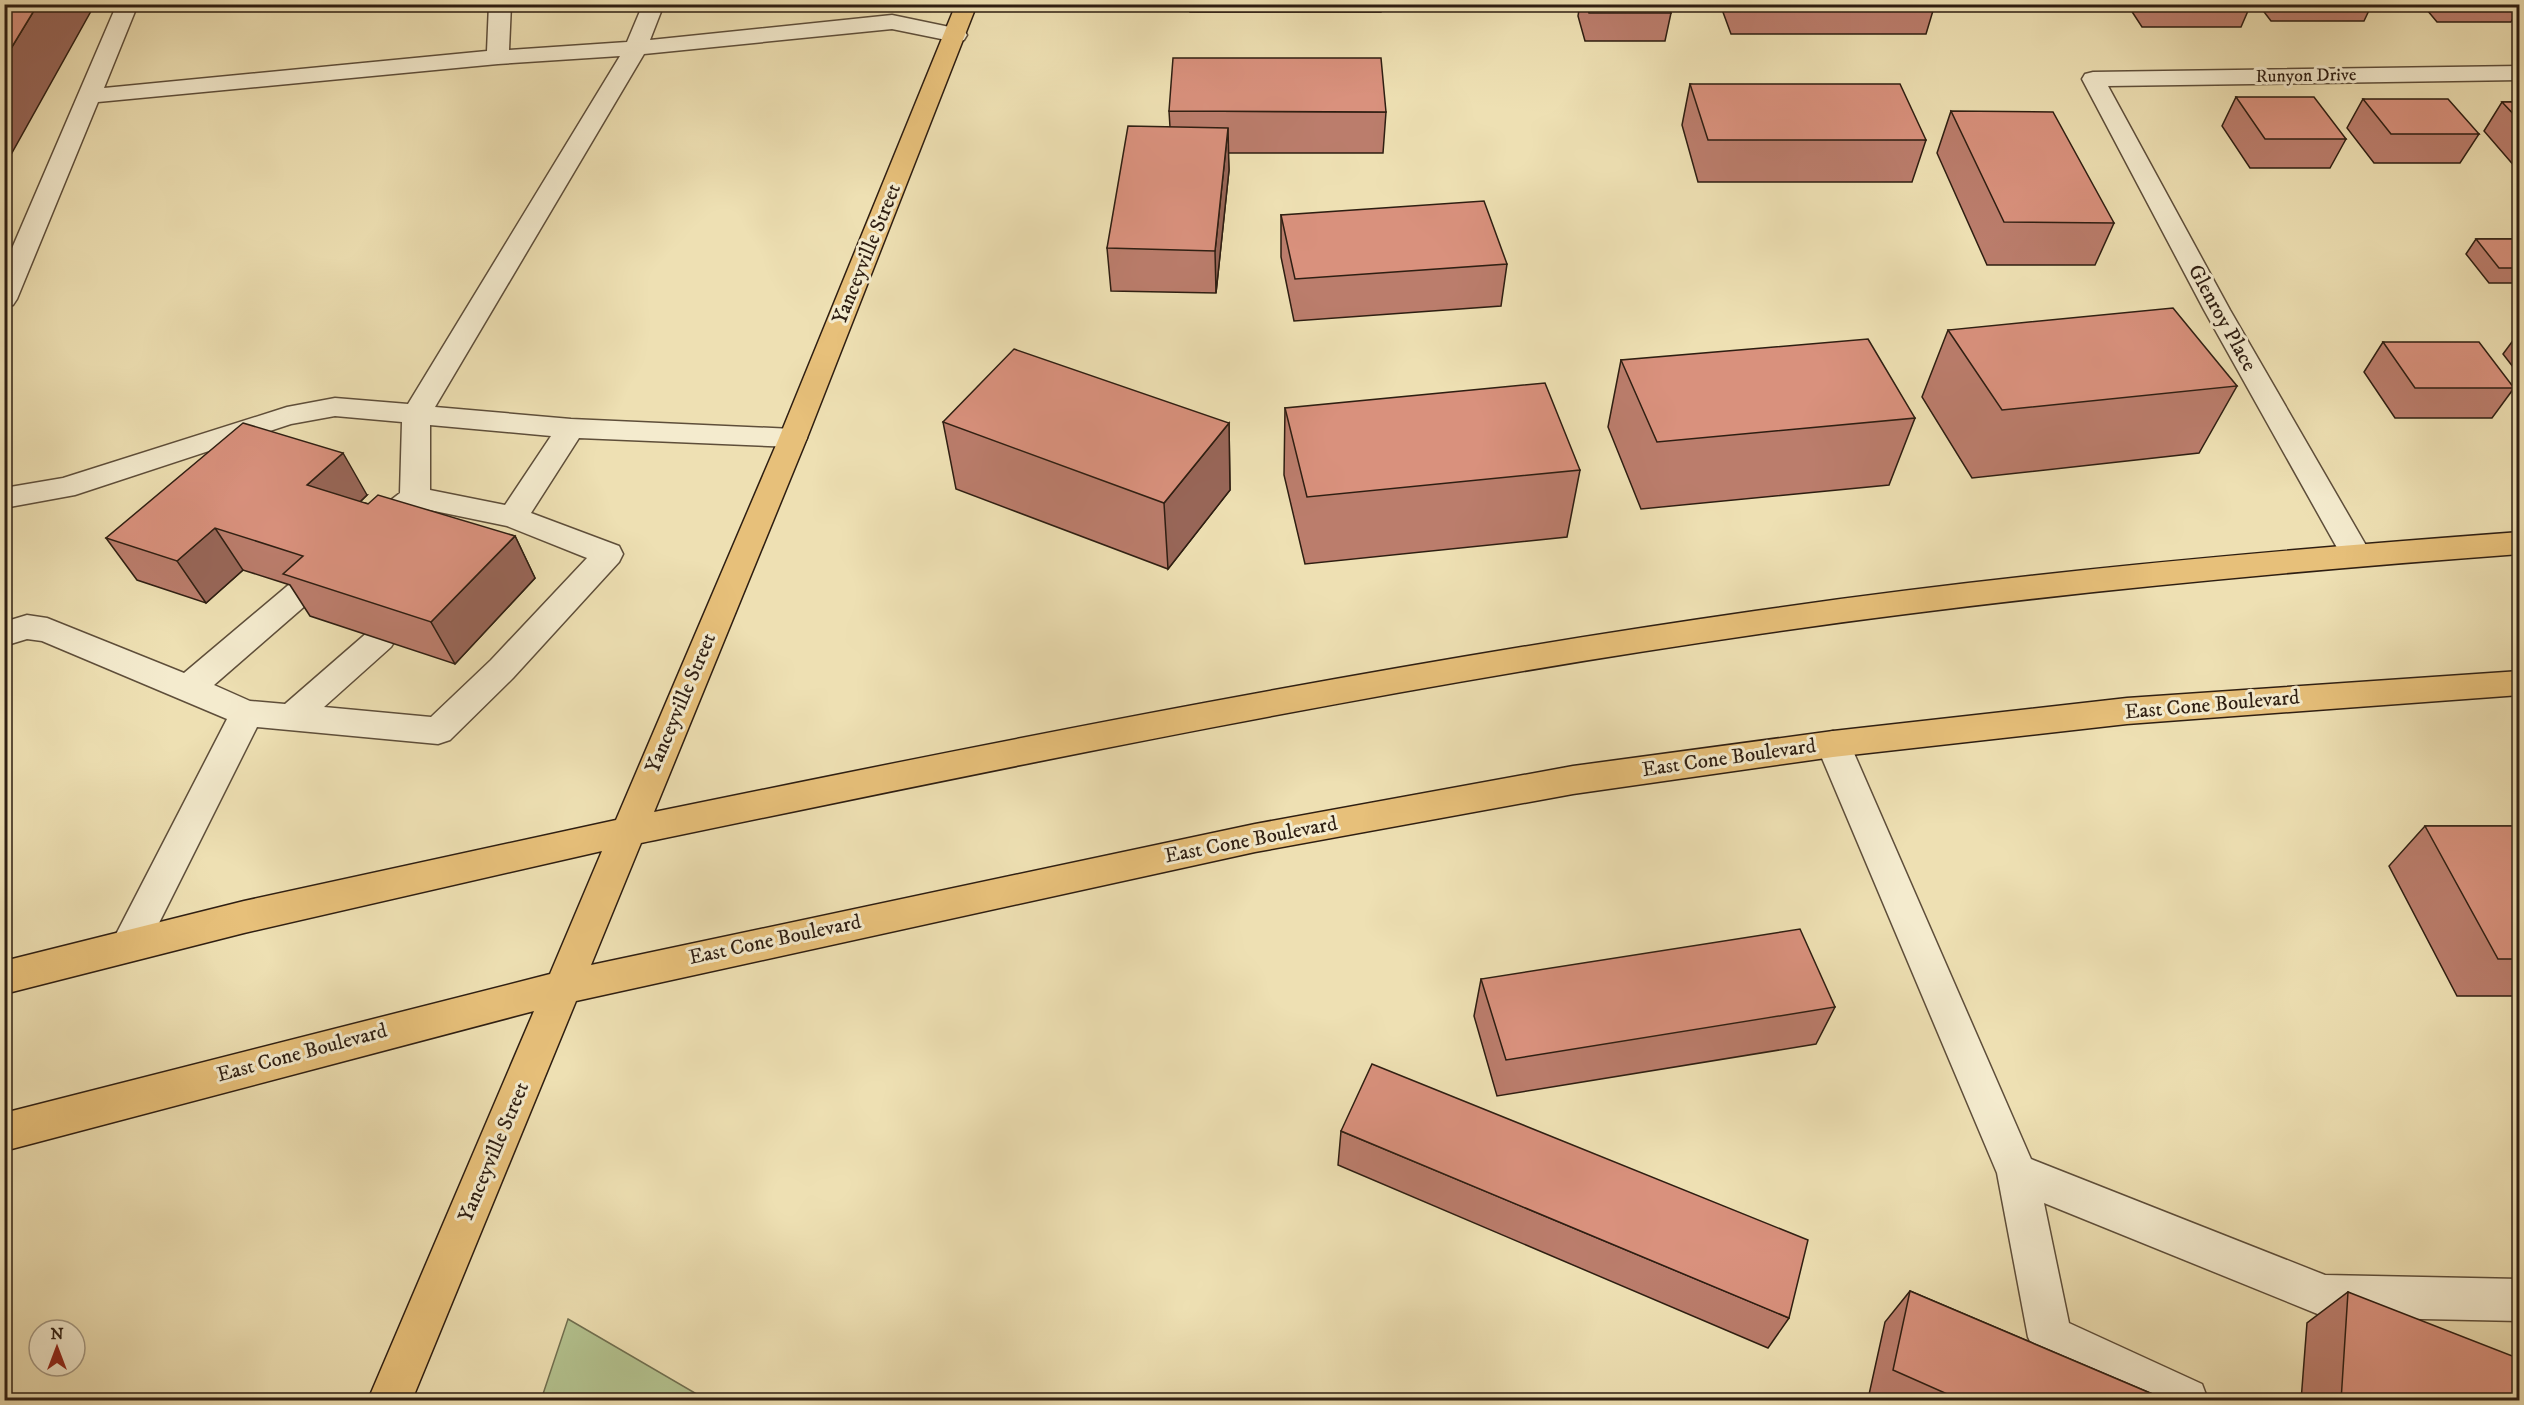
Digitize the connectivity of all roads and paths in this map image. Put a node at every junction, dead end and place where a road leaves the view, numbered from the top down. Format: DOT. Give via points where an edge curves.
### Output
graph roads {
  1 [pos="128,4"];
  2 [pos="500,4"];
  3 [pos="654,4"];
  4 [pos="967,4"];
  5 [pos="956,35"];
  6 [pos="636,48"];
  7 [pos="498,57"];
  8 [pos="2520,73"];
  9 [pos="2093,79"];
  10 [pos="88,96"];
  11 [pos="4,299"];
  12 [pos="416,415"];
  13 [pos="572,428"];
  14 [pos="793,438"];
  15 [pos="415,497"];
  16 [pos="4,498"];
  17 [pos="381,524"];
  18 [pos="502,527"];
  19 [pos="2520,543"];
  20 [pos="2356,554"];
  21 [pos="303,590"];
  22 [pos="4,634"];
  23 [pos="380,639"];
  24 [pos="2520,683"];
  25 [pos="188,689"];
  26 [pos="247,713"];
  27 [pos="292,717"];
  28 [pos="1833,744"];
  29 [pos="628,830"];
  30 [pos="130,944"];
  31 [pos="4,978"];
  32 [pos="563,987"];
  33 [pos="4,1132"];
  34 [pos="2017,1173"];
  35 [pos="2520,1300"];
  36 [pos="390,1401"];
  37 [pos="2186,1401"];
  1 -- 10 [label="street"];
  2 -- 7 [label="street"];
  3 -- 6 [label="street"];
  4 -- 5 [label="main road, Yanceyville Street"];
  5 -- 6 [label="street" via="892,22"];
  5 -- 14 [label="main road, Yanceyville Street"];
  6 -- 7 [label="street"];
  6 -- 12 [label="street"];
  7 -- 10 [label="street"];
  8 -- 9 [label="street, Runyon Drive"];
  9 -- 20 [label="street, Glenroy Place" via="2217,310"];
  10 -- 11 [label="street"];
  12 -- 13 [label="street"];
  12 -- 15 [label="street"];
  12 -- 16 [label="street" via="335,407 287,416 65,488"];
  13 -- 14 [label="street"];
  13 -- 18 [label="street"];
  14 -- 29 [label="main road, Yanceyville Street"];
  15 -- 17 [label="street"];
  15 -- 18 [label="street"];
  18 -- 27 [label="street" via="608,554 502,669 438,731"];
  19 -- 20 [label="main road"];
  20 -- 29 [label="main road" via="2037,586 1655,637 1385,681"];
  21 -- 25 [label="street"];
  22 -- 25 [label="street" via="27,627 47,630"];
  23 -- 27 [label="street"];
  24 -- 28 [label="main road, East Cone Boulevard" via="2127,711"];
  25 -- 26 [label="street"];
  26 -- 27 [label="street"];
  26 -- 30 [label="street"];
  28 -- 32 [label="main road, East Cone Boulevard" via="1573,780 1255,838"];
  28 -- 34 [label="street"];
  29 -- 30 [label="main road"];
  29 -- 32 [label="main road, Yanceyville Street"];
  30 -- 31 [label="main road"];
  32 -- 33 [label="main road, East Cone Boulevard"];
  32 -- 36 [label="main road, Yanceyville Street"];
  34 -- 35 [label="street" via="2325,1296"];
  34 -- 37 [label="street" via="2050,1337"];
}
